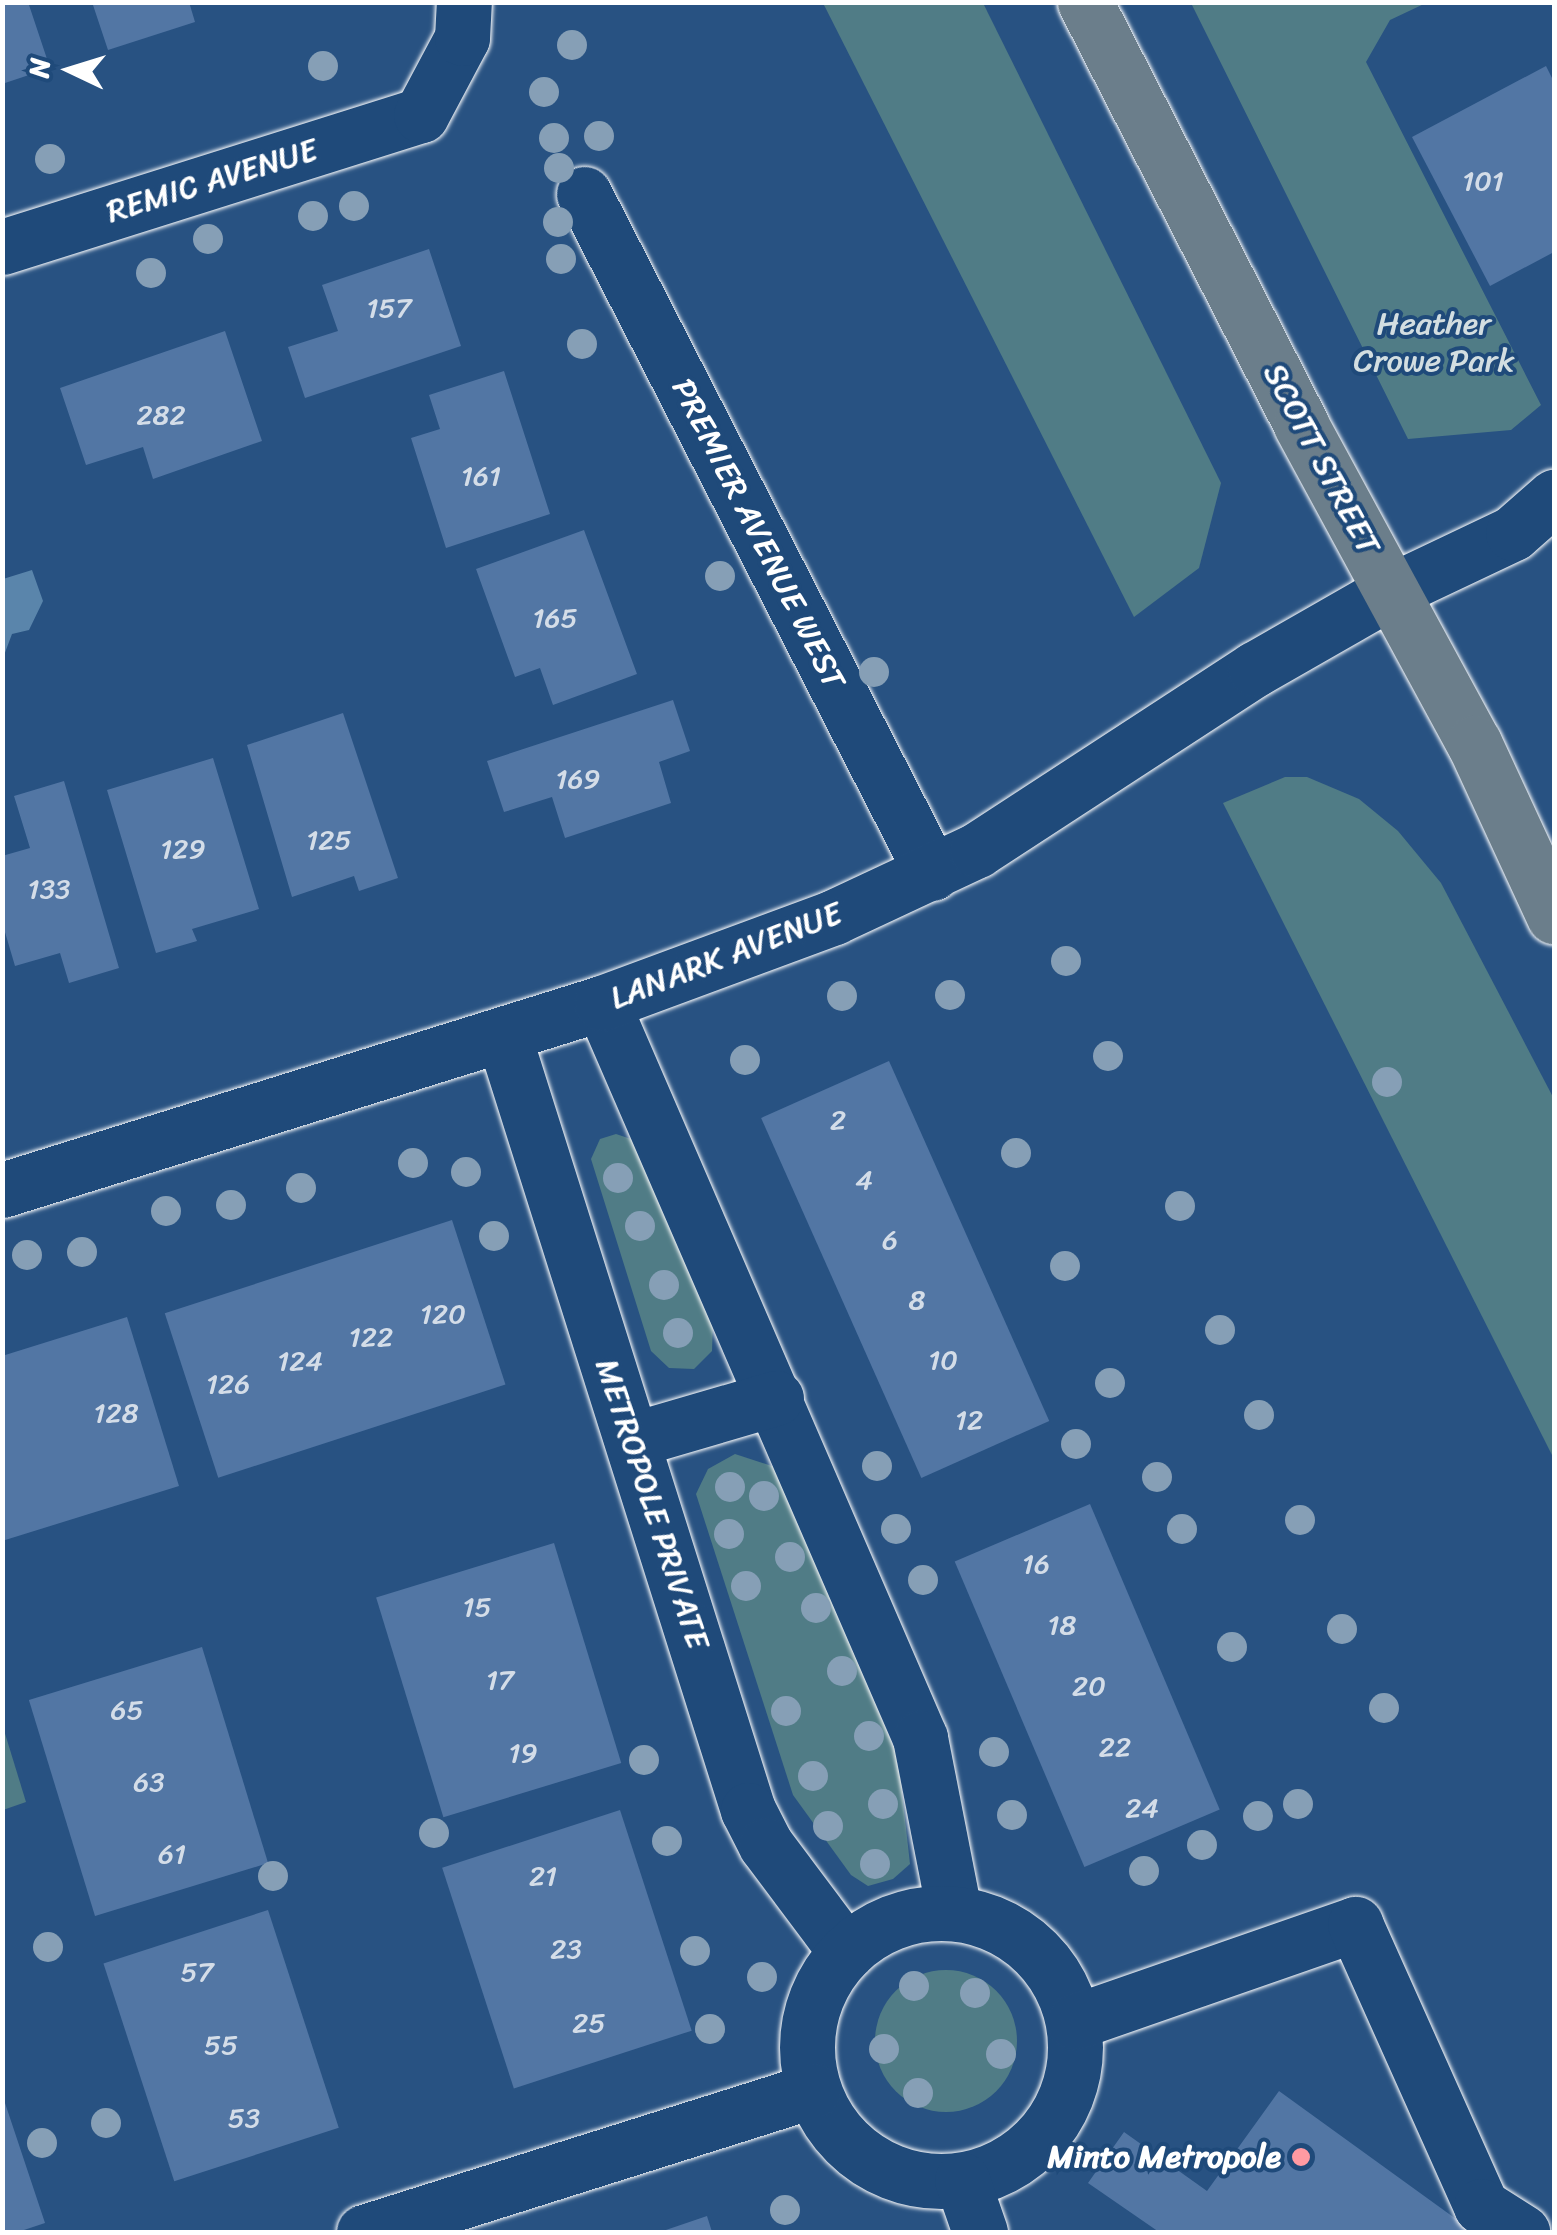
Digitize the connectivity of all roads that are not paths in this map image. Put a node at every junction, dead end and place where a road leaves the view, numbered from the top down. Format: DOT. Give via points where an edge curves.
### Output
graph roads {
  1 [pos="464,2"];
  2 [pos="1085,2"];
  3 [pos="584,194"];
  4 [pos="2,247"];
  5 [pos="1554,498"];
  6 [pos="1391,591"];
  7 [pos="932,873"];
  8 [pos="1554,916"];
  9 [pos="602,1003"];
  10 [pos="502,1034"];
  11 [pos="2,1190"];
  12 [pos="776,1398"];
  13 [pos="632,1440"];
  14 [pos="954,1912"];
  15 [pos="846,1952"];
  16 [pos="1074,2022"];
  17 [pos="813,2090"];
  18 [pos="962,2180"];
  19 [pos="364,2232"];
  20 [pos="980,2232"];
  21 [pos="1522,2232"];
  1 -- 4 [label="street, REMIC AVENUE" via="462,38 421,115"];
  2 -- 6 [label="main road, SCOTT STREET"];
  3 -- 7 [label="street, PREMIER AVENUE WEST"];
  5 -- 6 [label="street, LANARK AVENUE" via="1502,538"];
  6 -- 7 [label="street, LANARK AVENUE" via="1254,669 1008,831"];
  6 -- 8 [label="main road, SCOTT STREET" via="1474,743"];
  7 -- 9 [label="street, LANARK AVENUE" via="834,918"];
  9 -- 10 [label="street, LANARK AVENUE"];
  9 -- 12 [label="street"];
  10 -- 11 [label="street, LANARK AVENUE"];
  10 -- 13 [label="street, METROPOLE PRIVATE"];
  12 -- 13 [label="street"];
  12 -- 14 [label="street" via="920,1738"];
  13 -- 15 [label="street, METROPOLE PRIVATE" via="748,1810 766,1845"];
  14 -- 15 [label="street" via="914,1914 877,1928"];
  14 -- 16 [label="street" via="1018,1936 1044,1959"];
  15 -- 17 [label="street" via="823,1981 810,2016"];
  16 -- 18 [label="street" via="1072,2076 1052,2124 997,2170"];
  16 -- 21 [label="street" via="1355,1924 1482,2206"];
  17 -- 18 [label="street" via="856,2151 888,2170"];
  17 -- 19 [label="street"];
  18 -- 20 [label="street"];
}
